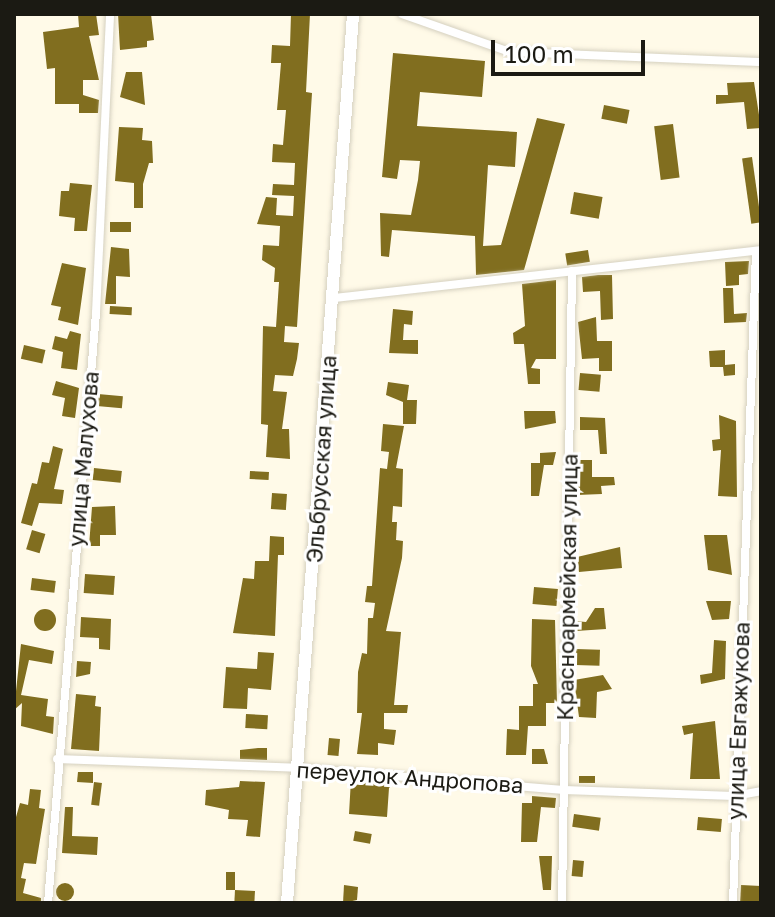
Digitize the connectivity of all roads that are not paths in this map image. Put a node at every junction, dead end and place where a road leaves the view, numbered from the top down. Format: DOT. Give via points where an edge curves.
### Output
graph roads {
  1 [pos="110,14"];
  2 [pos="353,14"];
  3 [pos="402,14"];
  4 [pos="761,62"];
  5 [pos="758,250"];
  6 [pos="572,271"];
  7 [pos="334,298"];
  8 [pos="57,759"];
  9 [pos="297,768"];
  10 [pos="564,790"];
  11 [pos="761,791"];
  12 [pos="734,796"];
  13 [pos="48,903"];
  14 [pos="287,903"];
  15 [pos="562,903"];
  16 [pos="733,903"];
  1 -- 8 [label="street, улица Малухова" via="96,313"];
  2 -- 7 [label="street, Эльбрусская улица"];
  3 -- 4 [label="street" via="510,52"];
  5 -- 6 [label="street"];
  5 -- 12 [label="street, улица Евгажукова"];
  6 -- 7 [label="street"];
  6 -- 10 [label="street, Красноармейская улица"];
  7 -- 9 [label="street, Эльбрусская улица"];
  8 -- 9 [label="street, переулок Андропова"];
  8 -- 13 [label="street, улица Малухова"];
  9 -- 10 [label="street, переулок Андропова"];
  9 -- 14 [label="street, Эльбрусская улица"];
  10 -- 12 [label="street, переулок Андропова"];
  10 -- 15 [label="street, Красноармейская улица"];
  11 -- 12 [label="street, переулок Андропова"];
  12 -- 16 [label="street, улица Евгажукова"];
}
